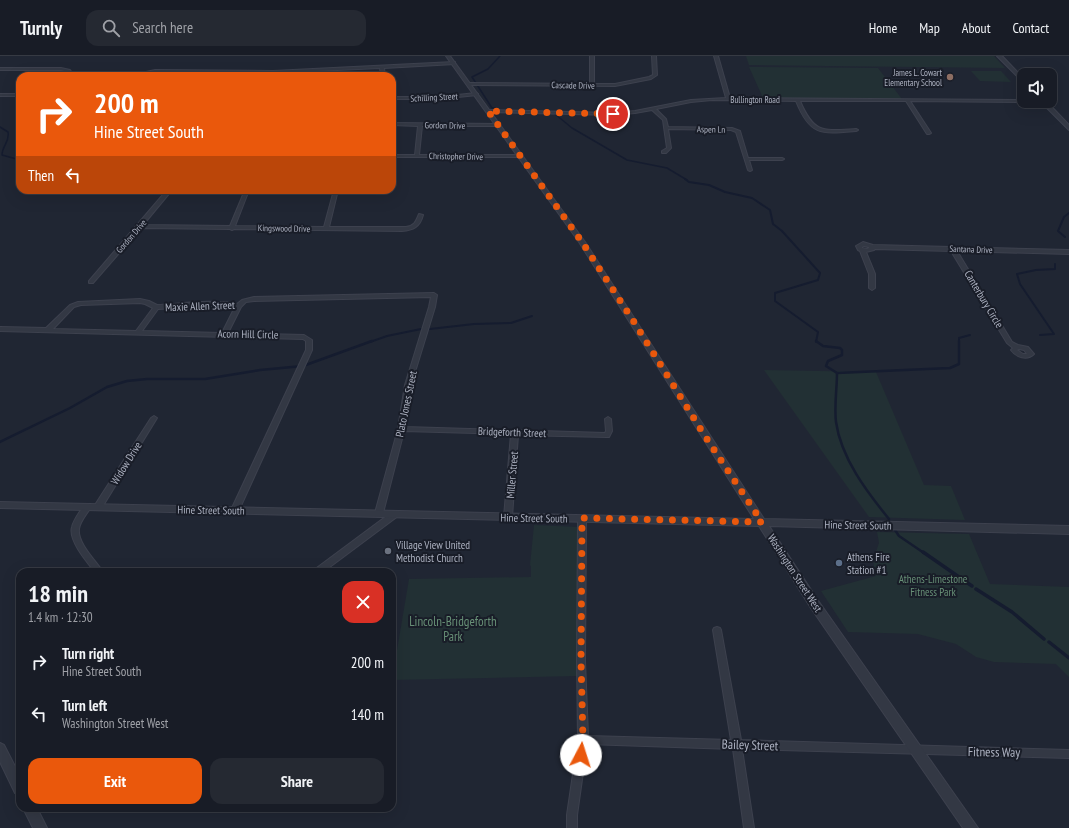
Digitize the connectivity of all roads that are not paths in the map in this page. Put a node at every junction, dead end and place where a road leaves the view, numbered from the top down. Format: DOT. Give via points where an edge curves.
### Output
graph roads {
  1 [pos="448,56"];
  2 [pos="592,56"];
  3 [pos="654,56"];
  4 [pos="716,56"];
  5 [pos="999,56"];
  6 [pos="454,63"];
  7 [pos="382,66"];
  8 [pos="0,69"];
  9 [pos="70,72"];
  10 [pos="150,72"];
  11 [pos="273,72"];
  12 [pos="273,72"];
  13 [pos="383,72"];
  14 [pos="1017,75"];
  15 [pos="469,84"];
  16 [pos="592,85"];
  17 [pos="476,94"];
  18 [pos="0,95"];
  19 [pos="16,95"];
  20 [pos="396,98"];
  21 [pos="728,99"];
  22 [pos="797,99"];
  23 [pos="908,100"];
  24 [pos="1017,100"];
  25 [pos="1050,108"];
  26 [pos="653,109"];
  27 [pos="488,111"];
  28 [pos="396,124"];
  29 [pos="420,124"];
  30 [pos="498,125"];
  31 [pos="667,128"];
  32 [pos="1069,128"];
  33 [pos="856,130"];
  34 [pos="929,133"];
  35 [pos="664,152"];
  36 [pos="396,156"];
  37 [pos="417,156"];
  38 [pos="520,156"];
  39 [pos="747,159"];
  40 [pos="782,159"];
  41 [pos="750,170"];
  42 [pos="167,194"];
  43 [pos="245,194"];
  44 [pos="335,194"];
  45 [pos="421,215"];
  46 [pos="140,226"];
  47 [pos="232,228"];
  48 [pos="326,229"];
  49 [pos="953,249"];
  50 [pos="1069,252"];
  51 [pos="91,282"];
  52 [pos="872,288"];
  53 [pos="434,295"];
  54 [pos="238,306"];
  55 [pos="156,307"];
  56 [pos="0,329"];
  57 [pos="48,330"];
  58 [pos="137,333"];
  59 [pos="225,334"];
  60 [pos="1016,347"];
  61 [pos="154,418"];
  62 [pos="608,419"];
  63 [pos="401,429"];
  64 [pos="515,432"];
  65 [pos="0,505"];
  66 [pos="87,507"];
  67 [pos="98,507"];
  68 [pos="235,510"];
  69 [pos="380,514"];
  70 [pos="395,514"];
  71 [pos="508,517"];
  72 [pos="582,518"];
  73 [pos="762,522"];
  74 [pos="1069,530"];
  75 [pos="96,568"];
  76 [pos="322,568"];
  77 [pos="717,630"];
  78 [pos="583,740"];
  79 [pos="737,745"];
  80 [pos="0,749"];
  81 [pos="918,750"];
  82 [pos="1069,754"];
  83 [pos="16,780"];
  84 [pos="32,812"];
  85 [pos="40,828"];
  86 [pos="572,828"];
  87 [pos="749,828"];
  88 [pos="971,828"];
  1 -- 6 [label="street, Washington Street West"];
  2 -- 16 [label="street"];
  3 -- 16 [label="street, Cascade Drive" via="654,77 625,84"];
  4 -- 21 [label="street"];
  5 -- 14 [label="street"];
  6 -- 7 [label="street"];
  6 -- 15 [label="street, Washington Street West"];
  7 -- 12 [label="street"];
  7 -- 13 [label="street"];
  8 -- 9 [label="street" via="61,69"];
  10 -- 11 [label="street"];
  15 -- 16 [label="street, Cascade Drive"];
  15 -- 17 [label="street, Washington Street West"];
  17 -- 20 [label="street, Schilling Street" via="439,98"];
  17 -- 27 [label="street, Washington Street West"];
  18 -- 19 [label="street"];
  21 -- 22 [label="street, Bullington Road"];
  21 -- 26 [label="street, Bullington Road" via="691,101"];
  22 -- 23 [label="street, Bullington Road"];
  22 -- 33 [label="street" via="807,120 814,126 829,131"];
  23 -- 24 [label="street, Bullington Road"];
  23 -- 34 [label="street"];
  25 -- 32 [label="street"];
  26 -- 27 [label="street, Bullington Road" via="601,115"];
  26 -- 31 [label="street" via="665,120"];
  27 -- 30 [label="street, Washington Street West"];
  28 -- 29 [label="street, Gordon Drive"];
  29 -- 30 [label="street, Gordon Drive"];
  29 -- 37 [label="street"];
  30 -- 38 [label="street, Washington Street West"];
  31 -- 35 [label="street" via="669,148"];
  31 -- 39 [label="street, Aspen Ln" via="737,130"];
  36 -- 37 [label="street, Christopher Drive"];
  37 -- 38 [label="street, Christopher Drive"];
  38 -- 73 [label="street, Washington Street West" via="582,242"];
  39 -- 40 [label="street"];
  39 -- 41 [label="street, Aspen Ln"];
  42 -- 46 [label="street, Gordon Drive"];
  43 -- 47 [label="street"];
  44 -- 48 [label="street"];
  45 -- 48 [label="street, Kingswood Drive" via="414,228"];
  46 -- 47 [label="street, Kingswood Drive"];
  46 -- 51 [label="street, Gordon Drive"];
  47 -- 48 [label="street, Kingswood Drive"];
  49 -- 50 [label="street, Santana Drive"];
  49 -- 52 [label="street, Santana Drive" via="872,247 869,250 862,250 872,274"];
  49 -- 60 [label="street, Canterbury Circle" via="1010,343"];
  53 -- 54 [label="street, Maxie Allen Street" via="262,298 244,301"];
  53 -- 63 [label="street, Plato Jones Street" via="408,385"];
  54 -- 55 [label="street, Maxie Allen Street" via="222,304"];
  54 -- 59 [label="street"];
  55 -- 57 [label="street, Maxie Allen Street" via="140,301 80,303 72,306"];
  55 -- 58 [label="street"];
  56 -- 57 [label="street, Acorn Hill Circle"];
  57 -- 58 [label="street, Acorn Hill Circle"];
  58 -- 59 [label="street, Acorn Hill Circle"];
  59 -- 68 [label="street, Acorn Hill Circle" via="304,337 309,340 310,345"];
  61 -- 67 [label="street, Widow Drive"];
  62 -- 64 [label="street, Bridgeforth Street" via="607,435"];
  63 -- 64 [label="street, Bridgeforth Street"];
  63 -- 69 [label="street, Plato Jones Street"];
  64 -- 71 [label="street, Miller Street"];
  65 -- 66 [label="street, Hine Street South"];
  66 -- 67 [label="street, Hine Street South"];
  66 -- 75 [label="street" via="77,523 76,538"];
  67 -- 68 [label="street, Hine Street South"];
  68 -- 69 [label="street, Hine Street South"];
  69 -- 70 [label="street, Hine Street South"];
  70 -- 71 [label="street, Hine Street South"];
  70 -- 76 [label="street"];
  71 -- 72 [label="street, Hine Street South"];
  72 -- 73 [label="street, Hine Street South"];
  72 -- 78 [label="street"];
  73 -- 74 [label="street, Hine Street South"];
  73 -- 81 [label="street, Washington Street West" via="815,605"];
  77 -- 79 [label="street"];
  78 -- 79 [label="street, Bailey Street"];
  78 -- 86 [label="street"];
  79 -- 81 [label="street, Bailey Street"];
  79 -- 87 [label="street"];
  80 -- 83 [label="street"];
  81 -- 82 [label="street, Fitness Way"];
  81 -- 88 [label="street, Washington Street West"];
  84 -- 85 [label="street"];
}
